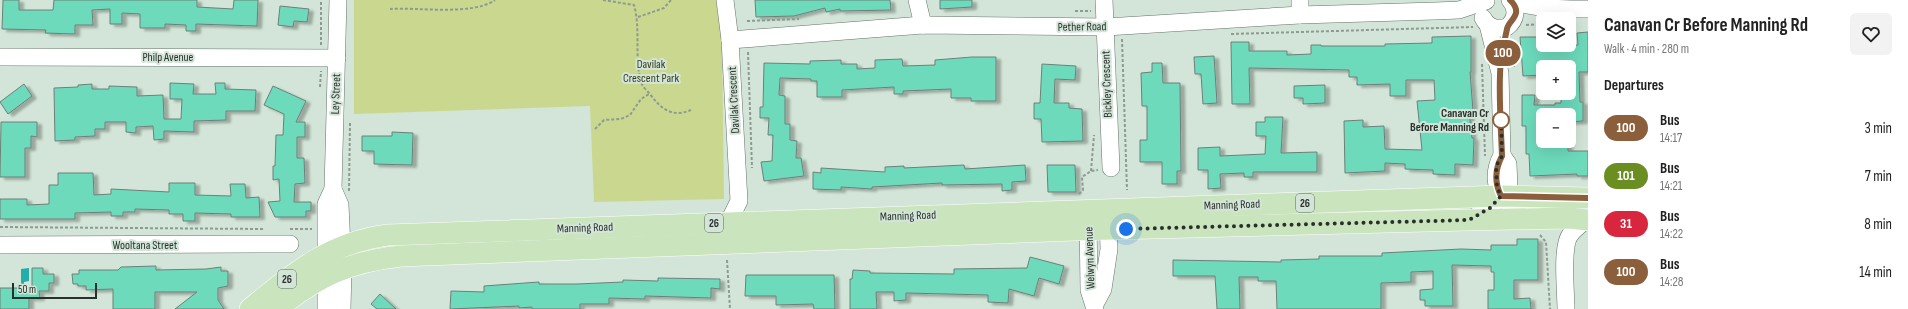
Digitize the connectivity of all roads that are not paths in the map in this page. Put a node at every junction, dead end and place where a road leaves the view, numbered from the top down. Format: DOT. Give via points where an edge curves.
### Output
graph roads {
  1 [pos="338,0"];
  2 [pos="725,0"];
  3 [pos="917,0"];
  4 [pos="1104,0"];
  5 [pos="1487,1"];
  6 [pos="1511,1"];
  7 [pos="1300,8"];
  8 [pos="1563,9"];
  9 [pos="1588,9"];
  10 [pos="1435,12"];
  11 [pos="1482,24"];
  12 [pos="923,25"];
  13 [pos="1513,25"];
  14 [pos="1106,33"];
  15 [pos="730,40"];
  16 [pos="0,57"];
  17 [pos="337,58"];
  18 [pos="1500,73"];
  19 [pos="1111,168"];
  20 [pos="1501,196"];
  21 [pos="1588,198"];
  22 [pos="739,201"];
  23 [pos="1581,219"];
  24 [pos="1098,220"];
  25 [pos="1469,220"];
  26 [pos="757,222"];
  27 [pos="728,223"];
  28 [pos="289,237"];
  29 [pos="0,245"];
  30 [pos="334,250"];
  31 [pos="334,272"];
  32 [pos="1095,307"];
  33 [pos="250,309"];
  34 [pos="276,309"];
  35 [pos="326,309"];
  36 [pos="342,309"];
  37 [pos="1566,309"];
  1 -- 17 [label="street, Ley Street"];
  2 -- 15 [label="street, Davilak Crescent"];
  3 -- 12 [label="street"];
  4 -- 14 [label="street, Bickley Crescent"];
  5 -- 10 [label="street, Pether Road" via="1459,10"];
  5 -- 11 [label="street" via="1482,8"];
  6 -- 8 [label="street"];
  6 -- 13 [label="street" via="1515,15"];
  7 -- 10 [label="street, Pether Road"];
  7 -- 14 [label="street, Pether Road"];
  8 -- 9 [label="street"];
  8 -- 13 [label="street" via="1523,16"];
  10 -- 11 [label="street, Pether Road"];
  11 -- 13 [label="street, Pether Road" via="1497,29"];
  11 -- 18 [label="street"];
  12 -- 14 [label="street, Pether Road"];
  12 -- 15 [label="street, Pether Road"];
  13 -- 18 [label="street"];
  14 -- 19 [label="street, Bickley Crescent"];
  15 -- 22 [label="street, Davilak Crescent"];
  16 -- 17 [label="street, Philp Avenue"];
  17 -- 30 [label="street, Ley Street" via="333,189 340,205"];
  18 -- 20 [label="street" via="1502,156 1496,166 1497,187"];
  20 -- 21 [label="main road, Manning Road / 26"];
  20 -- 23 [label="street" via="1514,207 1555,210"];
  20 -- 24 [label="main road, Manning Road / 26"];
  20 -- 25 [label="street" via="1490,208"];
  22 -- 26 [label="street"];
  22 -- 27 [label="street, Davilak Crescent"];
  23 -- 25 [label="main road, Manning Road / 26"];
  23 -- 37 [label="street" via="1566,245"];
  24 -- 25 [label="main road, Manning Road / 26"];
  24 -- 26 [label="main road, Manning Road / 26"];
  24 -- 31 [label="main road, Manning Road / 26" via="428,255 384,258"];
  24 -- 32 [label="street, Welwyn Avenue" via="1089,290"];
  26 -- 27 [label="main road, Manning Road / 26"];
  27 -- 30 [label="main road, Manning Road / 26" via="388,235 357,241"];
  28 -- 29 [label="street, Wooltana Street"];
  30 -- 31 [label="street, Ley Street"];
  30 -- 33 [label="main road, Manning Road / 26" via="300,269"];
  31 -- 34 [label="main road, Manning Road / 26" via="308,285"];
  31 -- 35 [label="street, Ley Street"];
  31 -- 36 [label="street, Ley Street"];
}
